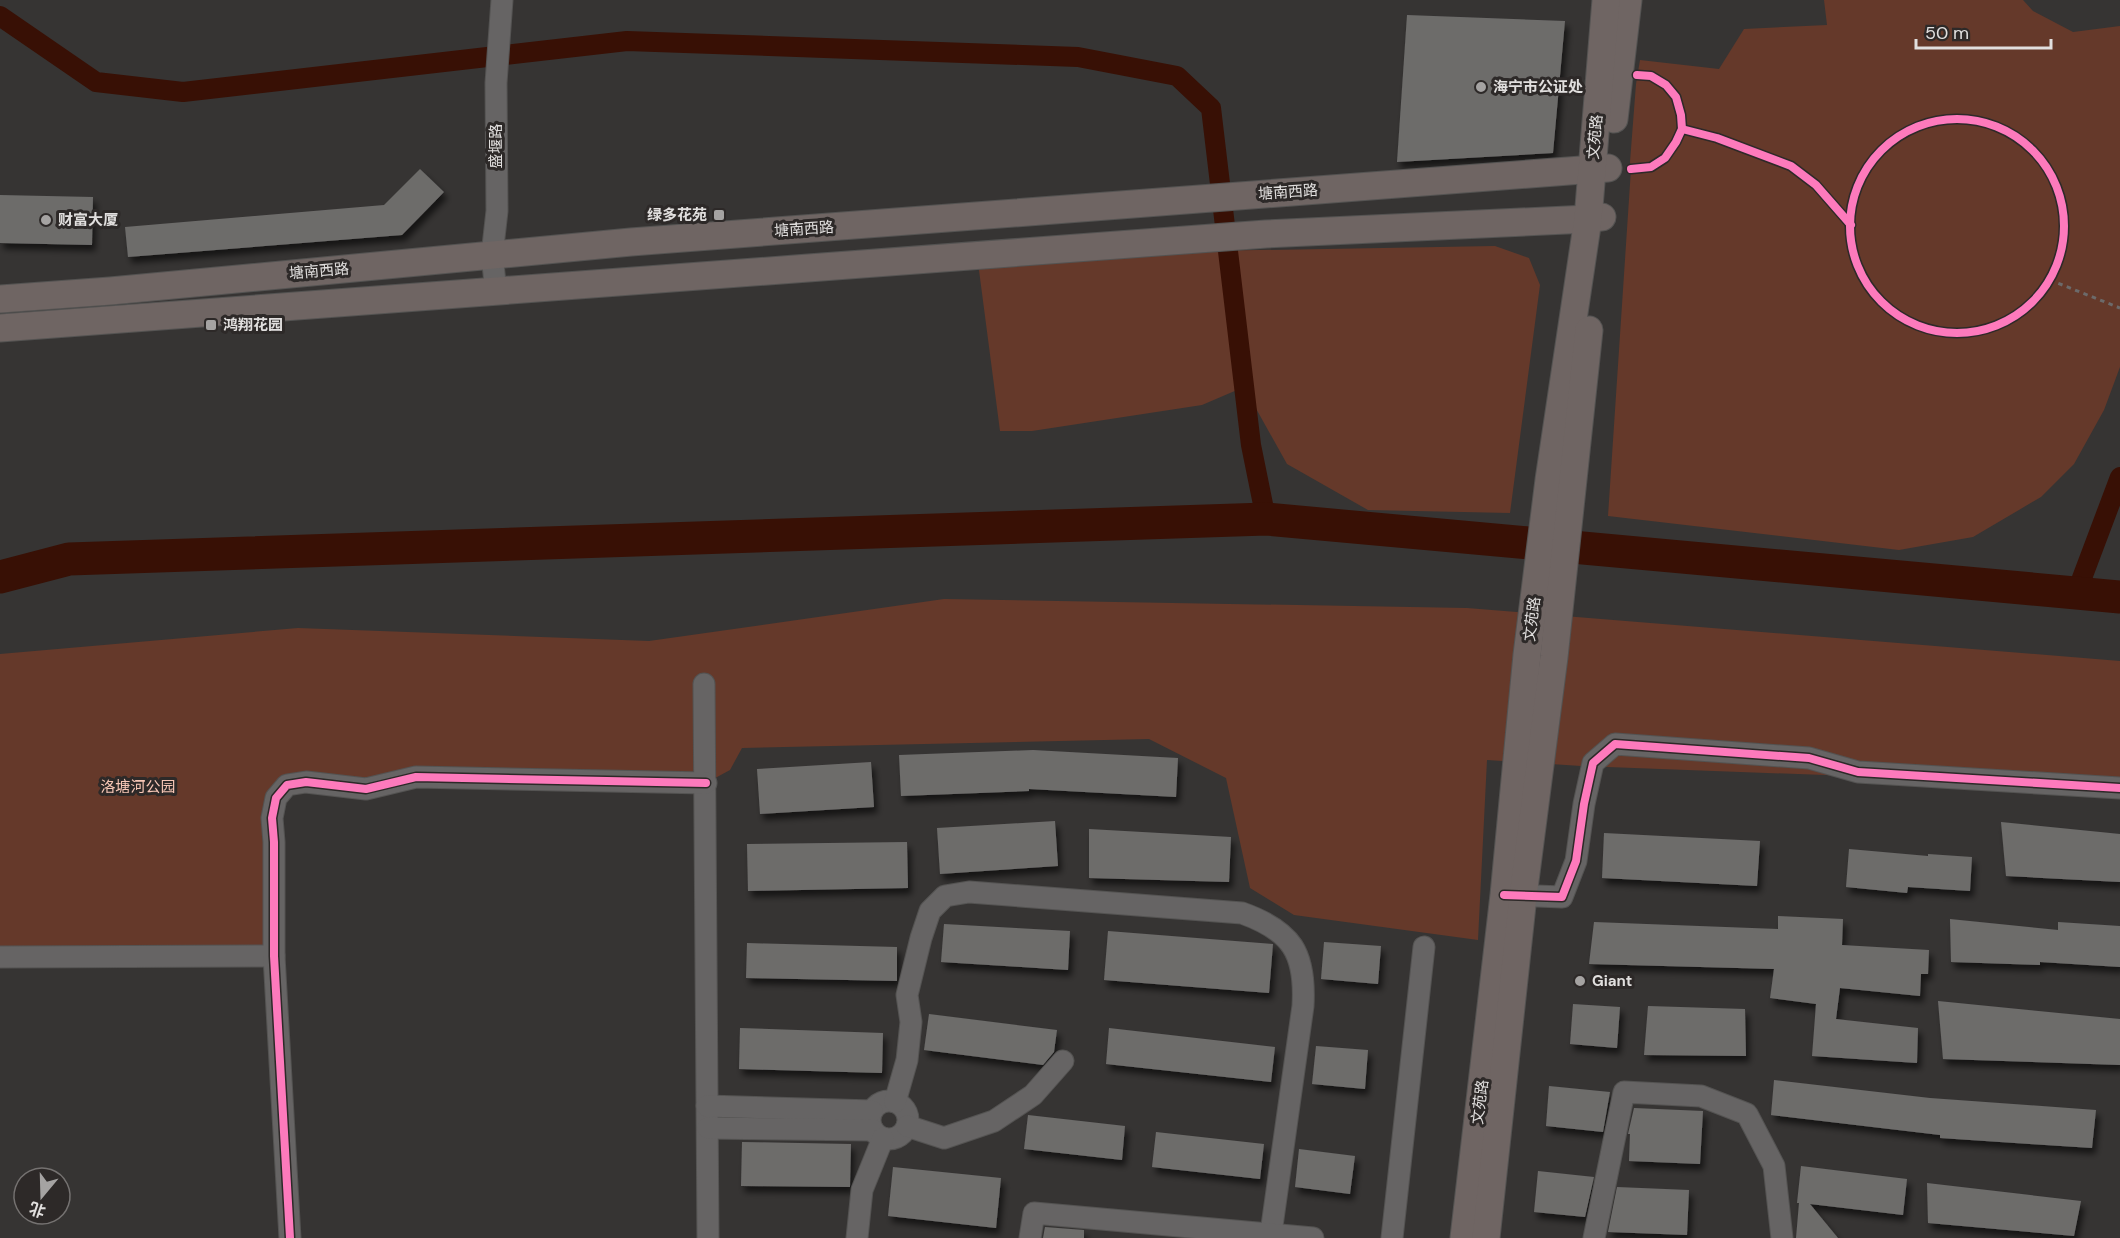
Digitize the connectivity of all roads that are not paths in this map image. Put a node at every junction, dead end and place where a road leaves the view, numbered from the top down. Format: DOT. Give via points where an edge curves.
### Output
graph roads {
  1 [pos="1606,0"];
  2 [pos="1628,0"];
  3 [pos="501,9"];
  4 [pos="1600,169"];
  5 [pos="1595,218"];
  6 [pos="492,255"];
  7 [pos="496,292"];
  8 [pos="0,299"];
  9 [pos="0,328"];
  10 [pos="704,684"];
  11 [pos="706,783"];
  12 [pos="2120,788"];
  13 [pos="1514,896"];
  14 [pos="1424,947"];
  15 [pos="274,956"];
  16 [pos="0,957"];
  17 [pos="1063,1061"];
  18 [pos="895,1102"];
  19 [pos="707,1106"];
  20 [pos="876,1126"];
  21 [pos="907,1126"];
  22 [pos="708,1128"];
  23 [pos="1271,1233"];
  24 [pos="291,1238"];
  25 [pos="708,1238"];
  26 [pos="857,1238"];
  27 [pos="1030,1238"];
  28 [pos="1313,1238"];
  29 [pos="1392,1238"];
  30 [pos="1464,1238"];
  31 [pos="1486,1238"];
  32 [pos="1594,1238"];
  33 [pos="1782,1238"];
  1 -- 4 [label="main road, 文苑路"];
  2 -- 4 [label="main road, 文苑路"];
  3 -- 6 [label="street, 盛堰路" via="496,83 497,211"];
  4 -- 5 [label="main road, 文苑路"];
  4 -- 6 [label="main road, 塘南西路"];
  5 -- 7 [label="main road" via="1266,234"];
  5 -- 13 [label="main road, 文苑路" via="1560,480"];
  6 -- 7 [label="street, 盛堰路"];
  6 -- 8 [label="main road, 塘南西路"];
  7 -- 9 [label="main road"];
  10 -- 11 [label="street"];
  11 -- 15 [label="street" via="417,777 366,789 306,782 287,785 276,798 272,818"];
  11 -- 19 [label="street"];
  12 -- 13 [label="street" via="1858,772 1809,758 1615,744 1593,763 1576,861 1562,897"];
  13 -- 30 [label="main road, 文苑路"];
  13 -- 31 [label="main road, 文苑路"];
  14 -- 29 [label="street"];
  15 -- 16 [label="street"];
  15 -- 24 [label="street"];
  17 -- 21 [label="street" via="1033,1095 994,1121 944,1138"];
  18 -- 20 [label="street" via="882,1102"];
  18 -- 21 [label="street" via="907,1114"];
  18 -- 23 [label="street" via="907,1060 912,1022 908,994 921,938 930,912 945,896 969,892 1242,913 1266,922 1288,938 1304,984"];
  19 -- 20 [label="street"];
  19 -- 22 [label="street"];
  20 -- 21 [label="street" via="889,1139 900,1136"];
  20 -- 22 [label="street"];
  20 -- 26 [label="street" via="862,1190"];
  22 -- 25 [label="street"];
  23 -- 27 [label="street" via="1034,1213"];
  23 -- 28 [label="street"];
  32 -- 33 [label="street" via="1624,1092 1701,1096 1747,1114 1774,1166"];
}
